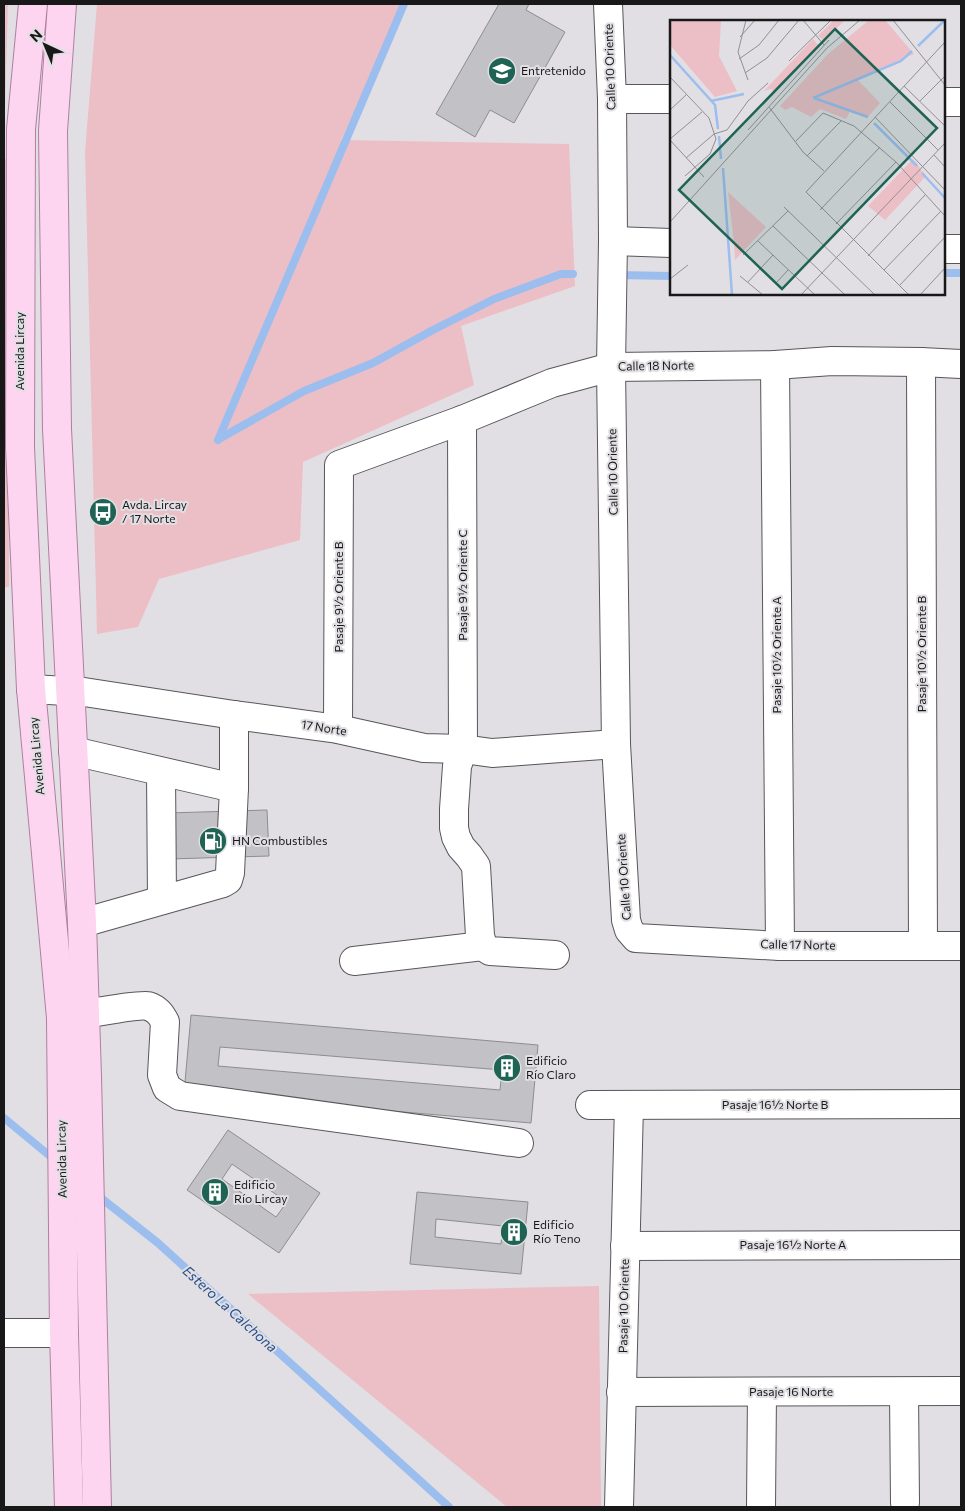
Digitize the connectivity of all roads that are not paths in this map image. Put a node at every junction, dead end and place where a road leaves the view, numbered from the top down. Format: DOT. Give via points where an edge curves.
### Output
graph roads {
  1 [pos="33,4"];
  2 [pos="62,4"];
  3 [pos="608,4"];
  4 [pos="612,99"];
  5 [pos="670,99"];
  6 [pos="945,102"];
  7 [pos="961,102"];
  8 [pos="12,128"];
  9 [pos="613,241"];
  10 [pos="670,242"];
  11 [pos="945,249"];
  12 [pos="961,249"];
  13 [pos="921,362"];
  14 [pos="961,364"];
  15 [pos="775,365"];
  16 [pos="611,367"];
  17 [pos="462,420"];
  18 [pos="339,465"];
  19 [pos="31,689"];
  20 [pos="71,691"];
  21 [pos="234,715"];
  22 [pos="338,729"];
  23 [pos="616,744"];
  24 [pos="463,749"];
  25 [pos="73,751"];
  26 [pos="161,772"];
  27 [pos="234,788"];
  28 [pos="162,900"];
  29 [pos="82,923"];
  30 [pos="636,938"];
  31 [pos="483,946"];
  32 [pos="780,946"];
  33 [pos="923,946"];
  34 [pos="961,946"];
  35 [pos="555,955"];
  36 [pos="354,961"];
  37 [pos="84,1014"];
  38 [pos="961,1104"];
  39 [pos="590,1105"];
  40 [pos="628,1105"];
  41 [pos="519,1143"];
  42 [pos="961,1244"];
  43 [pos="625,1246"];
  44 [pos="4,1333"];
  45 [pos="64,1333"];
  46 [pos="961,1391"];
  47 [pos="622,1392"];
  48 [pos="762,1392"];
  49 [pos="904,1392"];
  50 [pos="905,1504"];
  51 [pos="69,1507"];
  52 [pos="97,1507"];
  53 [pos="619,1507"];
  54 [pos="761,1507"];
  1 -- 8 [label="main road, Avenida Lircay"];
  2 -- 20 [label="main road" via="53,131 57,428"];
  3 -- 4 [label="street, Calle 10 Oriente"];
  4 -- 5 [label="street"];
  4 -- 9 [label="street, Calle 10 Oriente"];
  6 -- 7 [label="street"];
  8 -- 19 [label="main road, Avenida Lircay" via="20,447"];
  9 -- 10 [label="street"];
  9 -- 16 [label="street, Calle 10 Oriente"];
  11 -- 12 [label="street"];
  13 -- 14 [label="street, Calle 18 Norte"];
  13 -- 15 [label="street, Calle 18 Norte"];
  13 -- 33 [label="street, Pasaje 10½ Oriente B"];
  15 -- 16 [label="street, Calle 18 Norte"];
  15 -- 32 [label="street, Pasaje 10½ Oriente A"];
  16 -- 17 [label="street, Calle 18 Norte" via="552,383"];
  16 -- 23 [label="street, Calle 10 Oriente"];
  17 -- 18 [label="street, Calle 18 Norte"];
  17 -- 24 [label="street, Pasaje 9½ Oriente C"];
  18 -- 22 [label="street, Pasaje 9½ Oriente B"];
  19 -- 20 [label="street, 17 Norte"];
  19 -- 45 [label="main road, Avenida Lircay" via="61,1018"];
  20 -- 21 [label="street, 17 Norte"];
  20 -- 25 [label="main road"];
  21 -- 22 [label="street, 17 Norte"];
  21 -- 27 [label="street"];
  22 -- 24 [label="street, 17 Norte" via="424,748"];
  23 -- 24 [label="street, 17 Norte" via="492,753"];
  23 -- 30 [label="street, Calle 10 Oriente" via="626,920"];
  24 -- 31 [label="street, Pasaje 9½ Oriente C" via="457,766 454,828 461,847 476,866"];
  25 -- 26 [label="street"];
  25 -- 29 [label="main road"];
  26 -- 27 [label="street"];
  26 -- 28 [label="street"];
  27 -- 28 [label="street" via="228,880"];
  28 -- 29 [label="street"];
  29 -- 37 [label="main road"];
  30 -- 32 [label="street, Calle 17 Norte"];
  31 -- 35 [label="street" via="490,951"];
  31 -- 36 [label="street"];
  32 -- 33 [label="street, Calle 17 Norte"];
  33 -- 34 [label="street, Calle 17 Norte"];
  37 -- 41 [label="street" via="146,1006 162,1015 165,1022 162,1075 167,1088 180,1096"];
  37 -- 52 [label="main road"];
  38 -- 40 [label="street, Pasaje 16½ Norte B"];
  39 -- 40 [label="street, Pasaje 16½ Norte B"];
  40 -- 43 [label="street, Pasaje 10 Oriente"];
  42 -- 43 [label="street, Pasaje 16½ Norte A"];
  43 -- 47 [label="street, Pasaje 10 Oriente"];
  44 -- 45 [label="street"];
  45 -- 51 [label="main road, Avenida Lircay"];
  46 -- 49 [label="street, Pasaje 16 Norte"];
  47 -- 48 [label="street, Pasaje 16 Norte"];
  47 -- 53 [label="street, Pasaje 10 Oriente"];
  48 -- 49 [label="street, Pasaje 16 Norte"];
  48 -- 54 [label="street"];
  49 -- 50 [label="street"];
}
